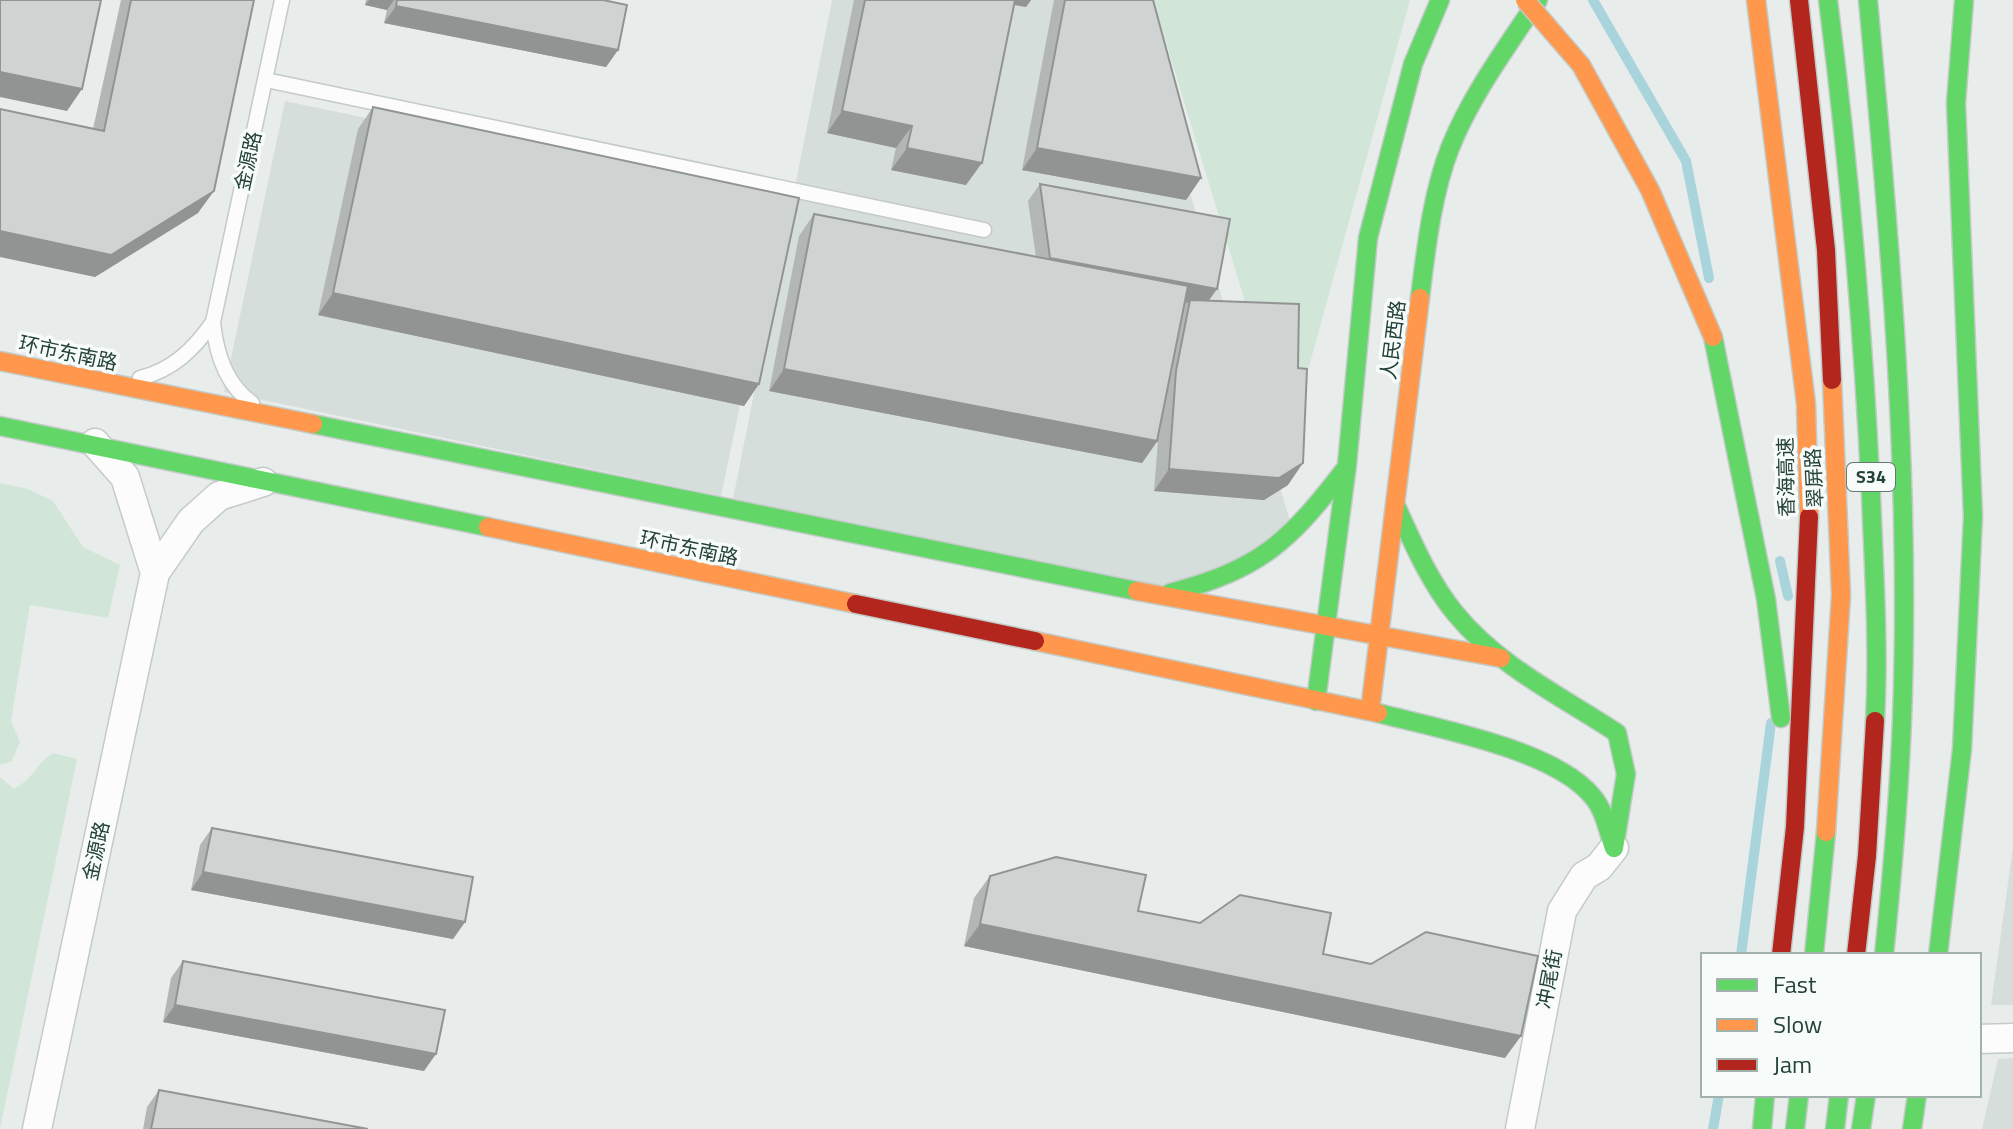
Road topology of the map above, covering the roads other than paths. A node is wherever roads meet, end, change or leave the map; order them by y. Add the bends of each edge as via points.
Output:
1 (282, 0) edge
2 (1440, 0) edge
3 (1525, 0) edge
4 (1538, 0) edge
5 (1756, 0) edge
6 (1799, 0) edge
7 (1828, 0) edge
8 (1868, 0) edge
9 (1964, 0) edge
10 (266, 80) junction
11 (984, 230) dead end
12 (213, 322) junction
13 (0, 361) edge
14 (105, 384) junction
15 (287, 422) junction
16 (0, 426) edge
17 (95, 443) junction
18 (1347, 465) junction
19 (265, 482) junction
20 (1395, 503) junction
21 (155, 573) junction
22 (1162, 596) junction
23 (1328, 626) junction
24 (1379, 636) junction
25 (1501, 658) junction
26 (1316, 701) junction
27 (1370, 711) junction
28 (1795, 827) junction
29 (1614, 848) junction
30 (1781, 953) edge
31 (1814, 953) edge
32 (1856, 953) edge
33 (1884, 953) edge
34 (1938, 953) edge
35 (2013, 1038) edge
36 (1981, 1039) edge
37 (1765, 1097) edge
38 (1799, 1097) edge
39 (1839, 1097) edge
40 (1866, 1097) edge
41 (1917, 1097) edge
42 (37, 1129) edge
43 (1520, 1129) edge
44 (1762, 1129) edge
45 (1795, 1129) edge
46 (1835, 1129) edge
47 (1861, 1129) edge
48 (1912, 1129) edge

1 - 10 lane, 金源路
2 - 18 main road, 人民西路 via 1413,64 1368,238
3 - 28 main road, bridge via 1581,65 1650,190 1713,337 1766,599
4 - 20 main road, 人民西路 via 1490,72 1450,148 1427,244
5 - 28 main road, 香海高速 via 1806,404 1810,549
6 - 31 main road, 翠屏路 via 1826,250 1841,595
7 - 32 main road, S34 via 1865,367 1877,652 1867,856
8 - 33 main road via 1899,425 1903,691
9 - 34 main road via 1956,103 1973,516 1962,749
10 - 11 lane
10 - 12 lane, 金源路
12 - 14 lane via 171,367
12 - 15 lane via 231,382 246,399
13 - 14 main road, 环市东南路
14 - 15 main road, 环市东南路
15 - 22 main road, 环市东南路
16 - 17 main road, 环市东南路
17 - 19 main road, 环市东南路
17 - 21 street via 125,477
18 - 22 main road via 1316,508 1278,546 1225,578
18 - 23 main road, 人民西路
19 - 21 street via 219,496 191,521
19 - 26 main road, 环市东南路
20 - 24 main road, 人民西路
20 - 25 main road via 1440,593
21 - 42 street, 金源路
22 - 23 main road, 环市东南路
23 - 24 main road, 环市东南路
23 - 26 main road, 人民西路
24 - 25 main road, 环市东南路
24 - 27 main road, 人民西路
25 - 29 main road via 1617,733 1626,774
26 - 27 main road, 环市东南路
27 - 29 main road, 环市东南路 via 1563,771 1593,797
28 - 30 main road, 香海高速
29 - 43 street, 冲尾街 via 1584,876 1562,911
35 - 36 street
37 - 44 main road
38 - 45 main road
39 - 46 main road
40 - 47 main road
41 - 48 main road

